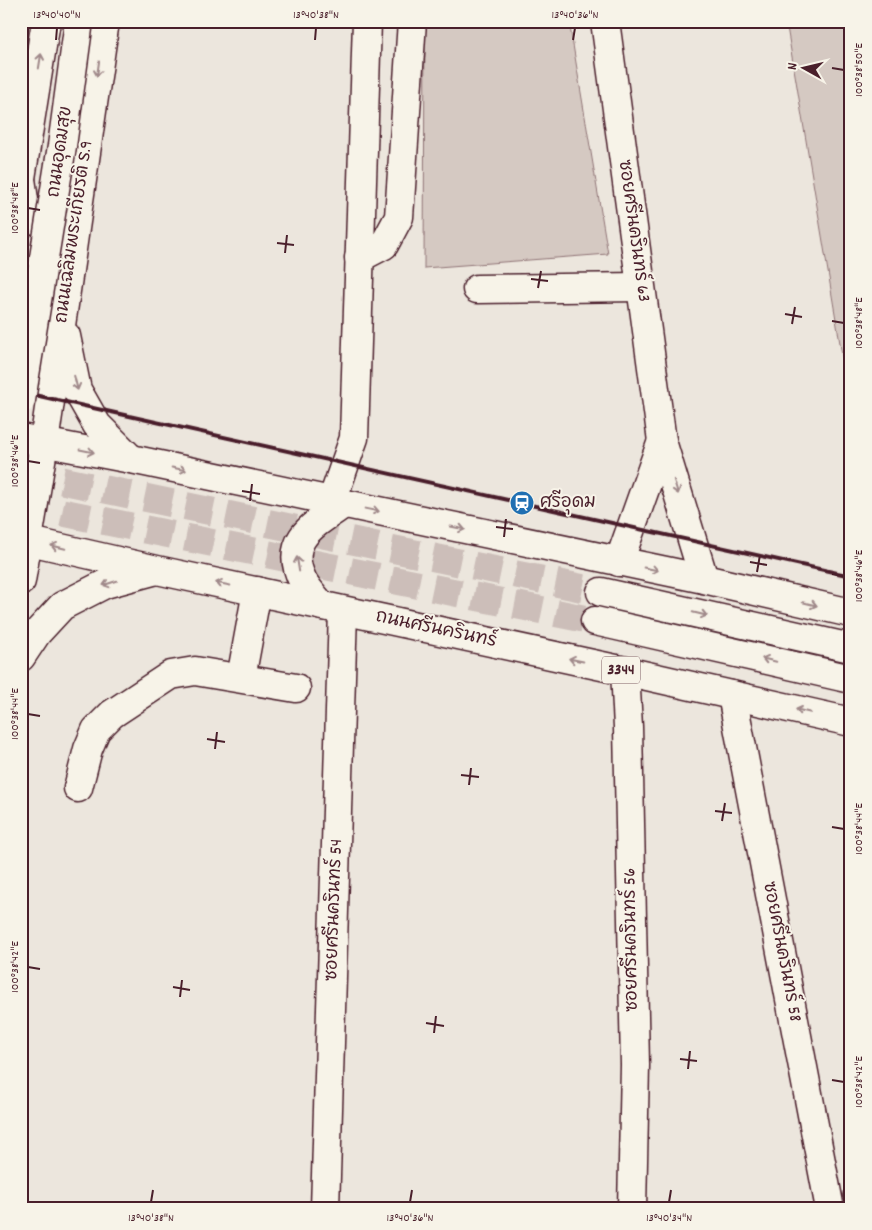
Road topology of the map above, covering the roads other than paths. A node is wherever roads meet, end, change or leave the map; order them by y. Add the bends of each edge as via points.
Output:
1 (46, 21) edge
2 (79, 21) edge
3 (105, 21) edge
4 (367, 21) edge
5 (412, 21) edge
6 (605, 21) edge
7 (21, 179) edge
8 (81, 187) junction
9 (360, 258) junction
10 (640, 287) junction
11 (477, 289) dead end
12 (62, 319) junction
13 (21, 400) edge
14 (32, 440) edge
15 (662, 441) junction
16 (131, 459) junction
17 (338, 503) junction
18 (25, 540) edge
19 (619, 562) junction
20 (157, 570) junction
21 (704, 579) junction
22 (21, 581) edge
23 (257, 591) junction
24 (601, 592) tunnel mouth
25 (333, 608) junction
26 (851, 613) edge
27 (595, 621) tunnel mouth
28 (851, 648) edge
29 (21, 657) edge
30 (625, 671) junction
31 (241, 678) junction
32 (851, 679) edge
33 (296, 688) dead end
34 (732, 695) junction
35 (851, 722) edge
36 (78, 788) dead end
37 (325, 1209) edge
38 (632, 1209) edge
39 (830, 1209) edge

7 -> 1 main road
2 - 13 main road, ถนนอุดมสุข, bridge
3 -> 8 main road, ถนนเฉลิมพระเกียรติ ร.9
4 - 9 main road
5 - 9 main road via 399,217 384,244
6 - 10 main road, ซอยศรีนครินทร์ 63
7 - 8 main road via 31,216 45,224 58,222 68,214
8 - 12 main road, ถนนเฉลิมพระเกียรติ ร.9
9 - 17 main road via 354,438
10 - 11 main road
10 - 15 main road, ซอยศรีนครินทร์ 63
12 - 14 main road, ถนนเฉลิมพระเกียรติ ร.9
12 -> 16 main road via 77,390 97,425
14 -> 16 main road
14 - 18 main road
15 - 19 main road, ซอยศรีนครินทร์ 63
15 -> 21 main road, ซอยศรีนครินทร์ 63
16 -> 17 main road
17 -> 19 main road
25 -> 17 main road via 304,583 298,569 297,551 300,539 308,529
20 -> 18 main road, ถนนศรีนครินทร์
18 - 22 main road
19 -> 21 main road
23 -> 20 main road, ถนนศรีนครินทร์
20 -> 29 main road via 105,584 62,606 37,633
21 -> 26 main road
23 - 25 main road, ถนนศรีนครินทร์
23 - 31 main road
24 -> 28 main road
30 -> 25 main road, ถนนศรีนครินทร์ / 3344
25 - 37 main road, ซอยศรีนครินทร์ 54
32 -> 27 main road, 3344
30 - 34 main road, ถนนศรีนครินทร์ / 3344
30 - 38 main road, ซอยศรีนครินทร์ 56 via 635,1065
31 - 33 main road
31 - 36 main road via 195,671 171,675 112,714 96,730
35 -> 34 main road, ถนนศรีนครินทร์ / 3344
34 - 39 main road, ซอยศรีนครินทร์ 58

